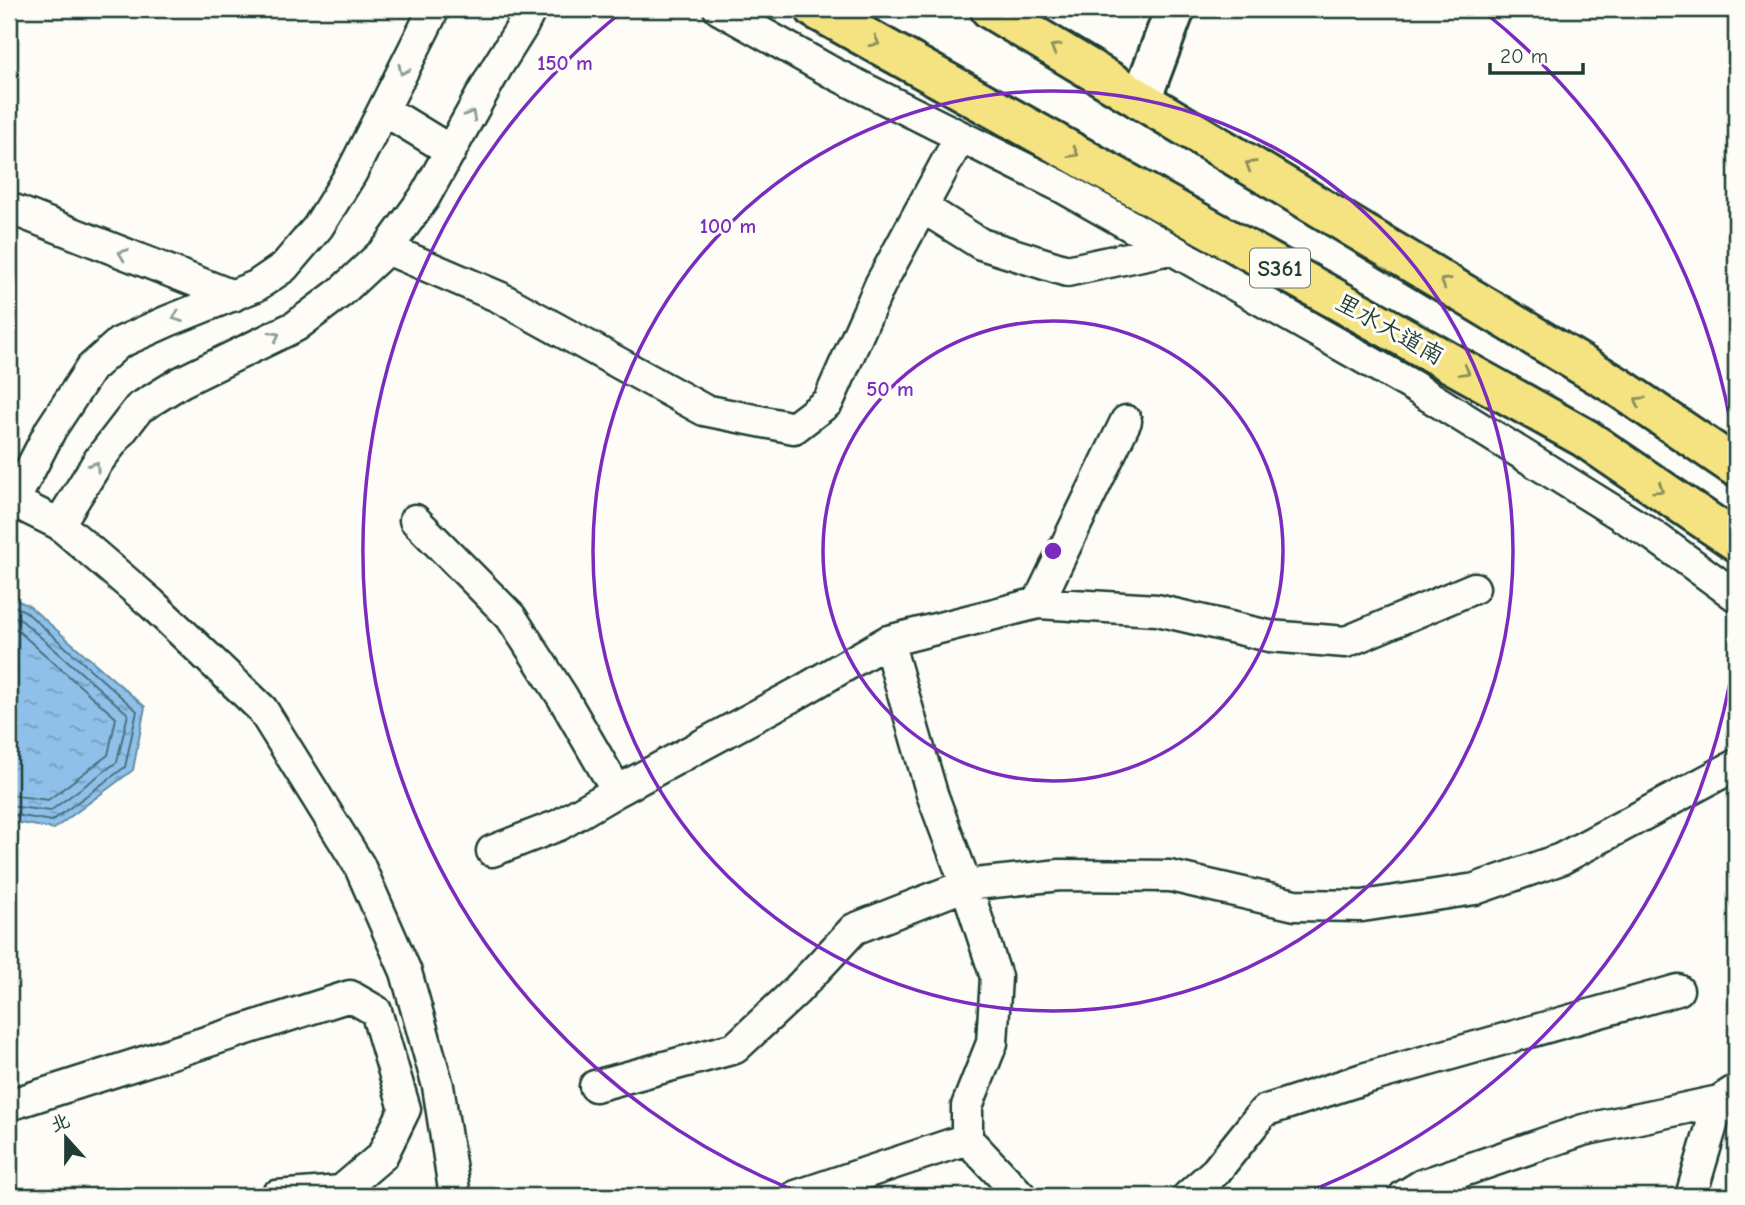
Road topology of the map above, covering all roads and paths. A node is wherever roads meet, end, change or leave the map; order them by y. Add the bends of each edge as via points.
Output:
1 (434, 9) edge
2 (531, 9) edge
3 (719, 9) edge
4 (815, 9) edge
5 (989, 9) edge
6 (1175, 9) edge
7 (1141, 100) junction
8 (384, 110) junction
9 (960, 137) junction
10 (451, 151) junction
11 (922, 207) junction
12 (9, 208) edge
13 (387, 249) junction
14 (1170, 249) junction
15 (233, 296) junction
16 (1126, 421) dead end
17 (1736, 467) edge
18 (11, 500) edge
19 (415, 520) dead end
20 (59, 524) junction
21 (1736, 541) edge
22 (1474, 588) dead end
23 (1736, 596) edge
24 (1038, 603) junction
25 (888, 641) junction
26 (1736, 765) edge
27 (617, 791) junction
28 (492, 850) dead end
29 (966, 885) junction
30 (1678, 990) dead end
31 (595, 1086) dead end
32 (1728, 1096) edge
33 (9, 1105) edge
34 (967, 1139) junction
35 (342, 1194) edge
36 (276, 1196) edge
37 (456, 1196) edge
38 (796, 1196) edge
39 (1021, 1196) edge
40 (1188, 1196) edge
41 (1404, 1196) edge
42 (1691, 1196) edge

1 -> 8 street
10 -> 2 street
3 - 9 street via 833,74
4 -> 21 main road, 里水大道南 / S361 via 1585,438
7 -> 5 main road
6 - 7 street
17 -> 7 main road via 1618,386
8 - 10 street
8 - 15 street via 318,228 284,267
9 - 11 street
9 - 14 street via 1062,187
10 - 13 street
11 - 13 street via 880,285 828,402 794,428 704,410 499,297
11 - 14 street via 981,244 1067,271
15 -> 12 street
20 -> 13 street via 139,408 181,382 296,326
14 - 23 street via 1411,385 1654,536
15 -> 18 street via 118,343 90,368
16 - 24 street
18 - 20 street
19 - 27 street via 511,617
20 - 37 street via 151,603 262,709 359,865 406,972 438,1086
22 - 24 street via 1346,642 1269,636 1157,610
24 - 25 street
25 - 27 street
25 - 29 street via 932,794
26 - 29 street via 1561,859 1475,889 1362,906 1295,905 1170,876 1060,875
27 - 28 street via 559,825
29 - 31 street via 854,929 734,1048
29 - 34 street via 996,977 992,1043 967,1106
30 - 40 street via 1264,1111 1216,1171
32 - 41 street via 1583,1130 1422,1185
32 - 42 street
33 - 35 street via 350,996 376,1011 405,1109 382,1156
34 - 38 street
34 - 39 street
35 - 36 street

